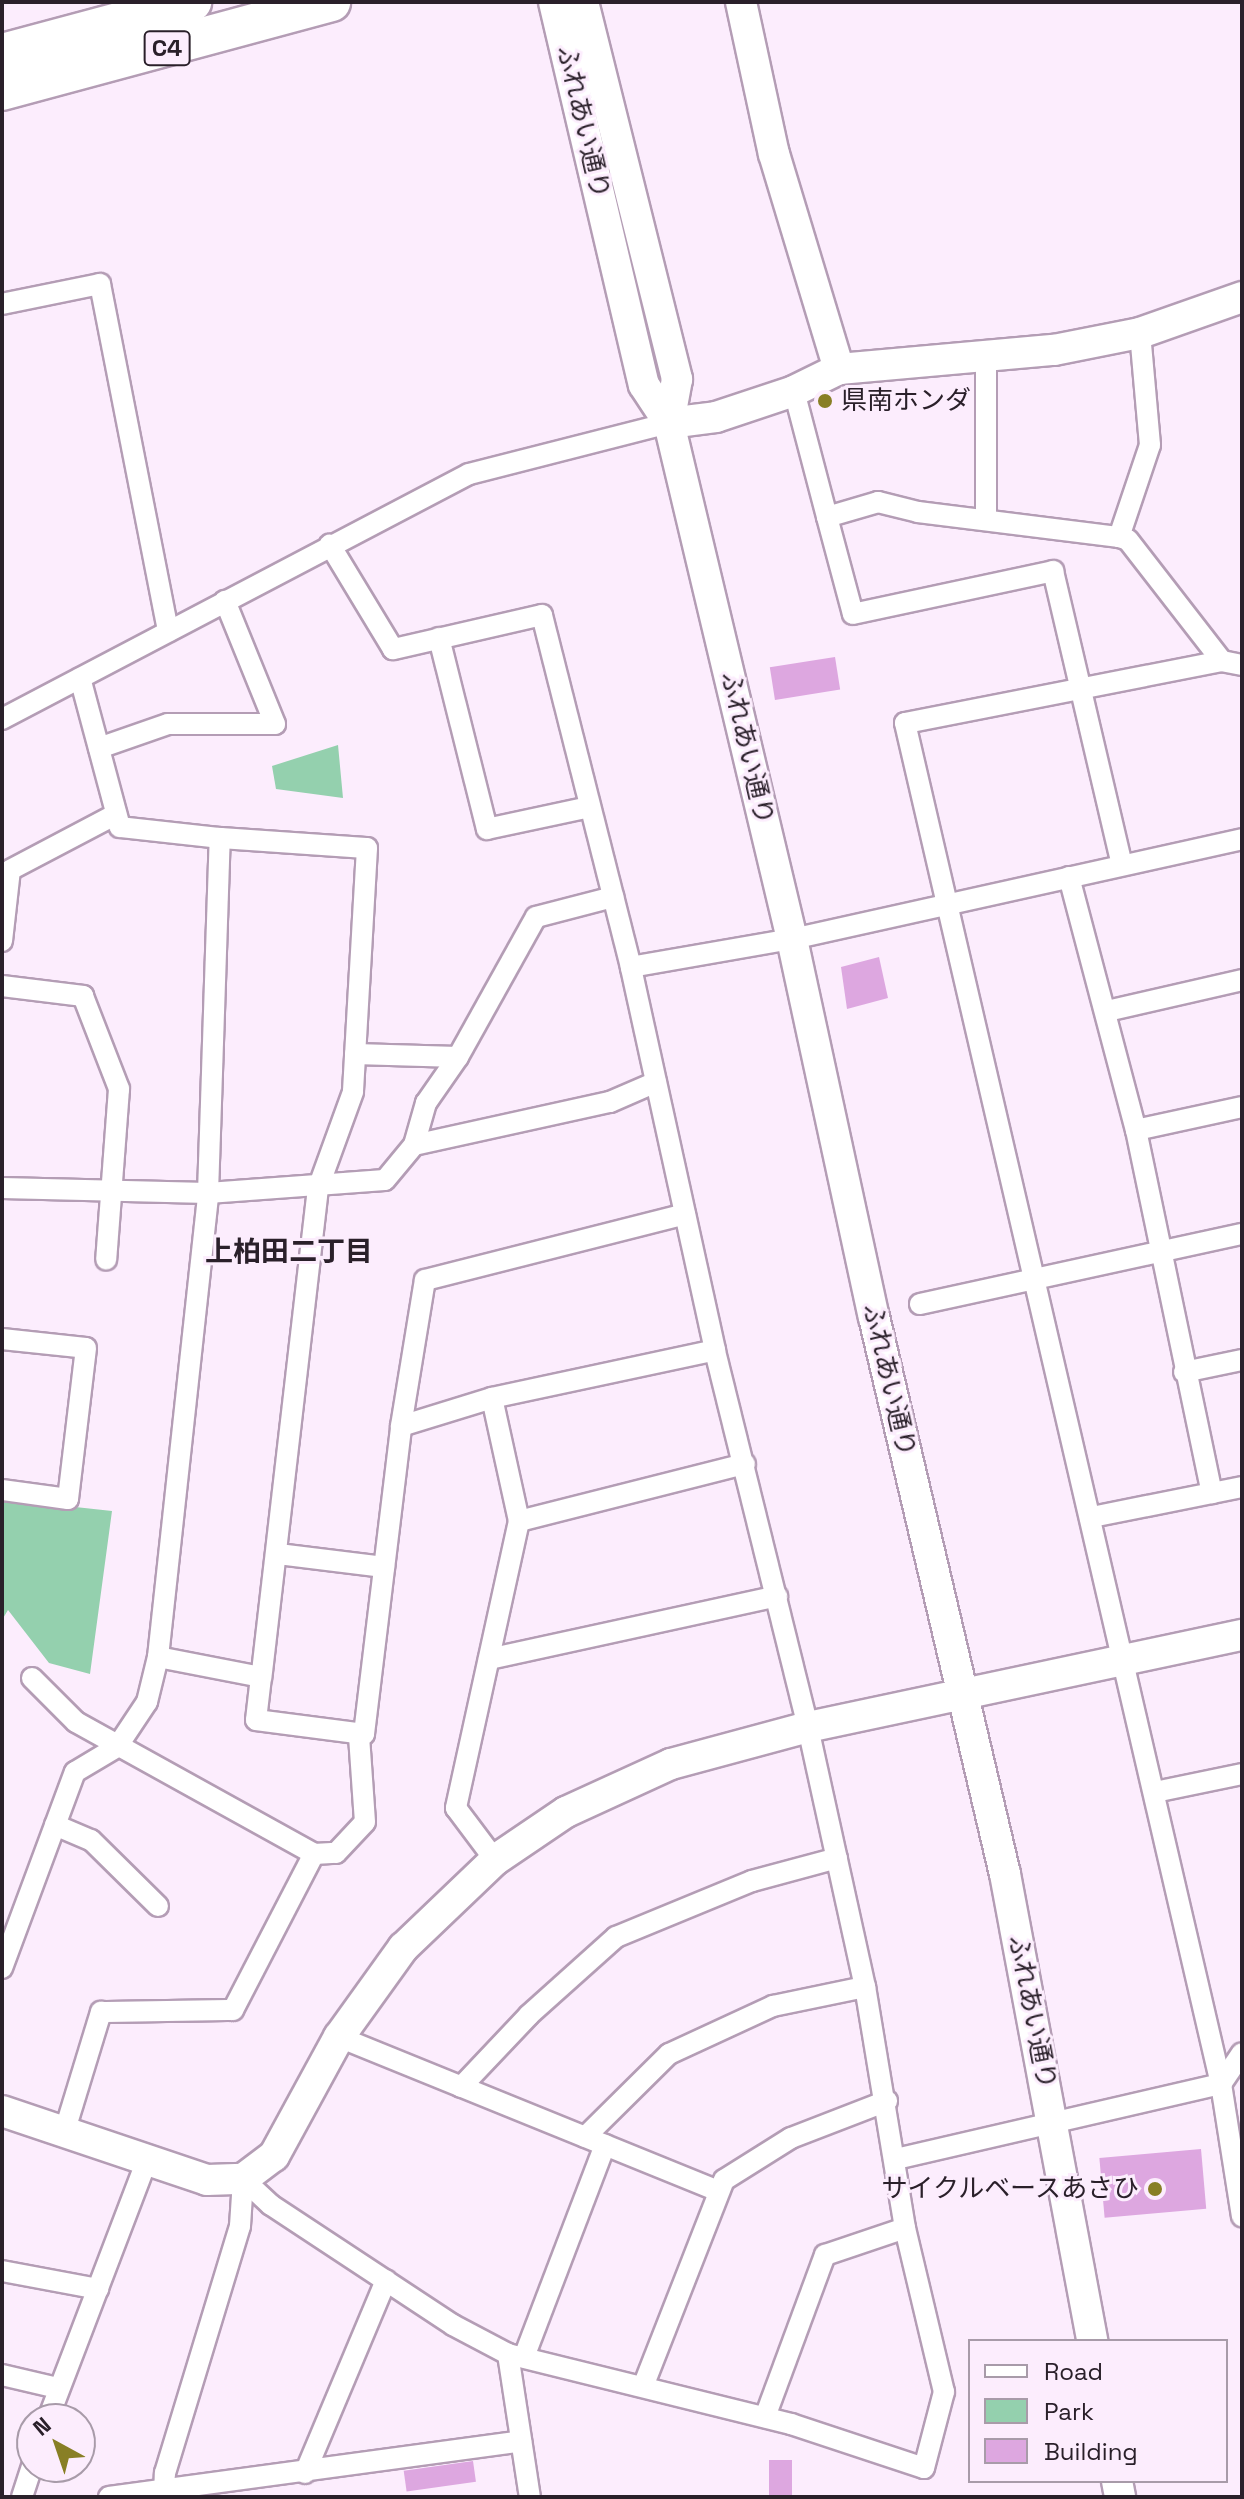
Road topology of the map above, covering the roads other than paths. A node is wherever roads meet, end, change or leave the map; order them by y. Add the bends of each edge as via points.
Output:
1 (192, 2) edge
2 (331, 2) edge
3 (554, 2) edge
4 (583, 2) edge
5 (741, 2) edge
6 (2, 53) edge
7 (2, 91) edge
8 (1242, 297) edge
9 (2, 304) edge
10 (1140, 333) junction
11 (986, 357) junction
12 (839, 369) junction
13 (794, 391) junction
14 (669, 423) junction
15 (827, 517) junction
16 (986, 520) junction
17 (1119, 537) junction
18 (330, 545) junction
19 (225, 601) junction
20 (168, 631) junction
21 (439, 638) junction
22 (1232, 663) edge
23 (80, 678) junction
24 (1081, 691) junction
25 (2, 719) edge
26 (99, 748) junction
27 (590, 807) junction
28 (116, 814) junction
29 (220, 838) junction
30 (1242, 839) edge
31 (1122, 865) junction
32 (1069, 877) junction
33 (613, 897) junction
34 (950, 905) junction
35 (792, 939) junction
36 (2, 941) edge
37 (631, 967) junction
38 (1242, 980) edge
39 (2, 986) edge
40 (1107, 1011) junction
41 (355, 1054) junction
42 (458, 1057) junction
43 (656, 1082) junction
44 (1242, 1107) edge
45 (1136, 1130) junction
46 (414, 1145) junction
47 (2, 1188) edge
48 (318, 1188) junction
49 (112, 1191) junction
50 (208, 1193) junction
51 (685, 1214) junction
52 (1242, 1234) edge
53 (1161, 1252) junction
54 (106, 1260) dead end
55 (1036, 1278) junction
56 (920, 1304) dead end
57 (2, 1339) edge
58 (715, 1350) junction
59 (1242, 1360) edge
60 (1184, 1372) junction
61 (492, 1398) junction
62 (401, 1426) junction
63 (745, 1464) junction
64 (1242, 1487) edge
65 (2, 1490) edge
66 (1212, 1493) junction
67 (1092, 1517) junction
68 (519, 1521) junction
69 (278, 1554) junction
70 (384, 1567) junction
71 (777, 1596) junction
72 (1242, 1635) edge
73 (158, 1657) junction
74 (489, 1659) junction
75 (1126, 1661) junction
76 (261, 1677) junction
77 (32, 1678) dead end
78 (964, 1695) junction
79 (808, 1727) junction
80 (359, 1737) junction
81 (117, 1747) junction
82 (1242, 1774) edge
83 (1155, 1792) junction
84 (55, 1825) junction
85 (314, 1854) junction
86 (837, 1858) junction
87 (495, 1860) junction
88 (158, 1906) dead end
89 (2, 1968) edge
90 (865, 1987) junction
91 (339, 2037) junction
92 (1242, 2053) edge
93 (1221, 2084) junction
94 (461, 2087) junction
95 (887, 2101) junction
96 (2, 2111) edge
97 (1053, 2123) junction
98 (64, 2133) junction
99 (585, 2137) junction
100 (605, 2145) junction
101 (896, 2159) junction
102 (147, 2160) junction
103 (243, 2179) junction
104 (719, 2191) junction
105 (1242, 2216) edge
106 (905, 2228) junction
107 (2, 2271) edge
108 (386, 2280) junction
109 (98, 2289) junction
110 (1092, 2339) edge
111 (516, 2356) junction
112 (2, 2375) edge
113 (644, 2384) junction
114 (58, 2388) junction
115 (53, 2403) edge
116 (765, 2417) junction
117 (521, 2441) junction
118 (305, 2473) junction
119 (163, 2492) edge
120 (109, 2497) edge
121 (530, 2497) edge

1 - 6 highway, C4
2 - 7 highway, C4
3 - 14 street, ふれあい通り via 644,385
4 - 14 street, ふれあい通り via 677,379
5 - 12 street via 774,154
8 - 10 street
9 - 20 street via 100,284
10 - 11 street
10 - 17 street via 1150,445
11 - 12 street
11 - 16 street
12 - 13 street
13 - 14 street via 716,417
13 - 15 street
14 - 18 street via 469,474
14 - 35 street, ふれあい通り
15 - 16 street via 878,502
15 - 24 street via 853,614 1053,571
16 - 17 street
17 - 22 street via 1128,540
18 - 19 street
18 - 21 street via 393,649
19 - 20 street
19 - 26 street via 275,724 168,724
20 - 23 street
21 - 27 street via 487,829
21 - 27 street via 542,615
22 - 24 street
23 - 25 street
23 - 26 street
24 - 31 street
24 - 34 street via 905,723
26 - 28 street
27 - 33 street
28 - 29 street via 120,827
28 - 36 street via 10,870
29 - 41 street via 367,848
29 - 50 street
30 - 31 street
31 - 32 street
32 - 34 street
32 - 40 street
33 - 37 street
33 - 42 street via 536,917
34 - 35 street
34 - 55 street
35 - 37 street
35 - 78 street, ふれあい通り
37 - 43 street
38 - 40 street
39 - 49 street via 83,996 119,1089
40 - 45 street
41 - 42 street
41 - 48 street via 353,1092
42 - 46 street via 426,1103
43 - 46 street via 610,1102
43 - 51 street
44 - 45 street
45 - 53 street
46 - 48 street via 385,1180
47 - 49 street
48 - 50 street
48 - 69 street
49 - 50 street
49 - 54 street
50 - 73 street
51 - 58 street
51 - 62 street via 425,1280
52 - 53 street
53 - 55 street
53 - 60 street
55 - 56 street
55 - 67 street
57 - 65 street via 86,1348 68,1499
58 - 61 street
58 - 63 street
59 - 60 street
60 - 66 street
61 - 62 street
61 - 68 street
62 - 70 street
63 - 68 street
63 - 71 street
64 - 66 street
66 - 67 street
67 - 75 street
68 - 74 street
69 - 70 street
69 - 76 street
70 - 80 street via 367,1730
71 - 74 street
71 - 79 street
72 - 75 street
73 - 76 street
73 - 81 street via 147,1702
74 - 87 street via 456,1808
75 - 78 street
75 - 83 street
76 - 80 street via 256,1720
77 - 81 street via 76,1722
78 - 79 street
78 - 97 street, ふれあい通り
79 - 86 street
79 - 87 street via 640,1776 566,1812
80 - 85 street via 365,1822 336,1853
81 - 84 street via 75,1772
81 - 85 street
82 - 83 street
83 - 93 street
84 - 88 street via 91,1840
84 - 89 street
85 - 98 street via 233,2010 101,2012
86 - 90 street
86 - 94 street via 752,1881 616,1937 529,2015
87 - 91 street via 403,1948
90 - 95 street
90 - 99 street via 773,2006 669,2054
91 - 94 street
91 - 103 street via 274,2156
92 - 93 street
93 - 97 street
93 - 105 street
94 - 99 street
95 - 101 street
95 - 104 street via 791,2138 742,2164
96 - 98 street
97 - 101 street
97 - 110 street, ふれあい通り
98 - 102 street
99 - 100 street
100 - 104 street
100 - 111 street
101 - 106 street
102 - 103 street via 207,2180
102 - 109 street
103 - 108 street via 271,2205
103 - 119 street via 240,2226
104 - 113 street
106 - 116 street via 825,2255
106 - 116 street via 944,2392 924,2468
107 - 109 street
108 - 111 street
108 - 118 street
109 - 114 street
111 - 113 street
111 - 117 street
112 - 114 street
113 - 116 street
114 - 115 street
117 - 118 street
117 - 121 street
118 - 119 street
119 - 120 street

